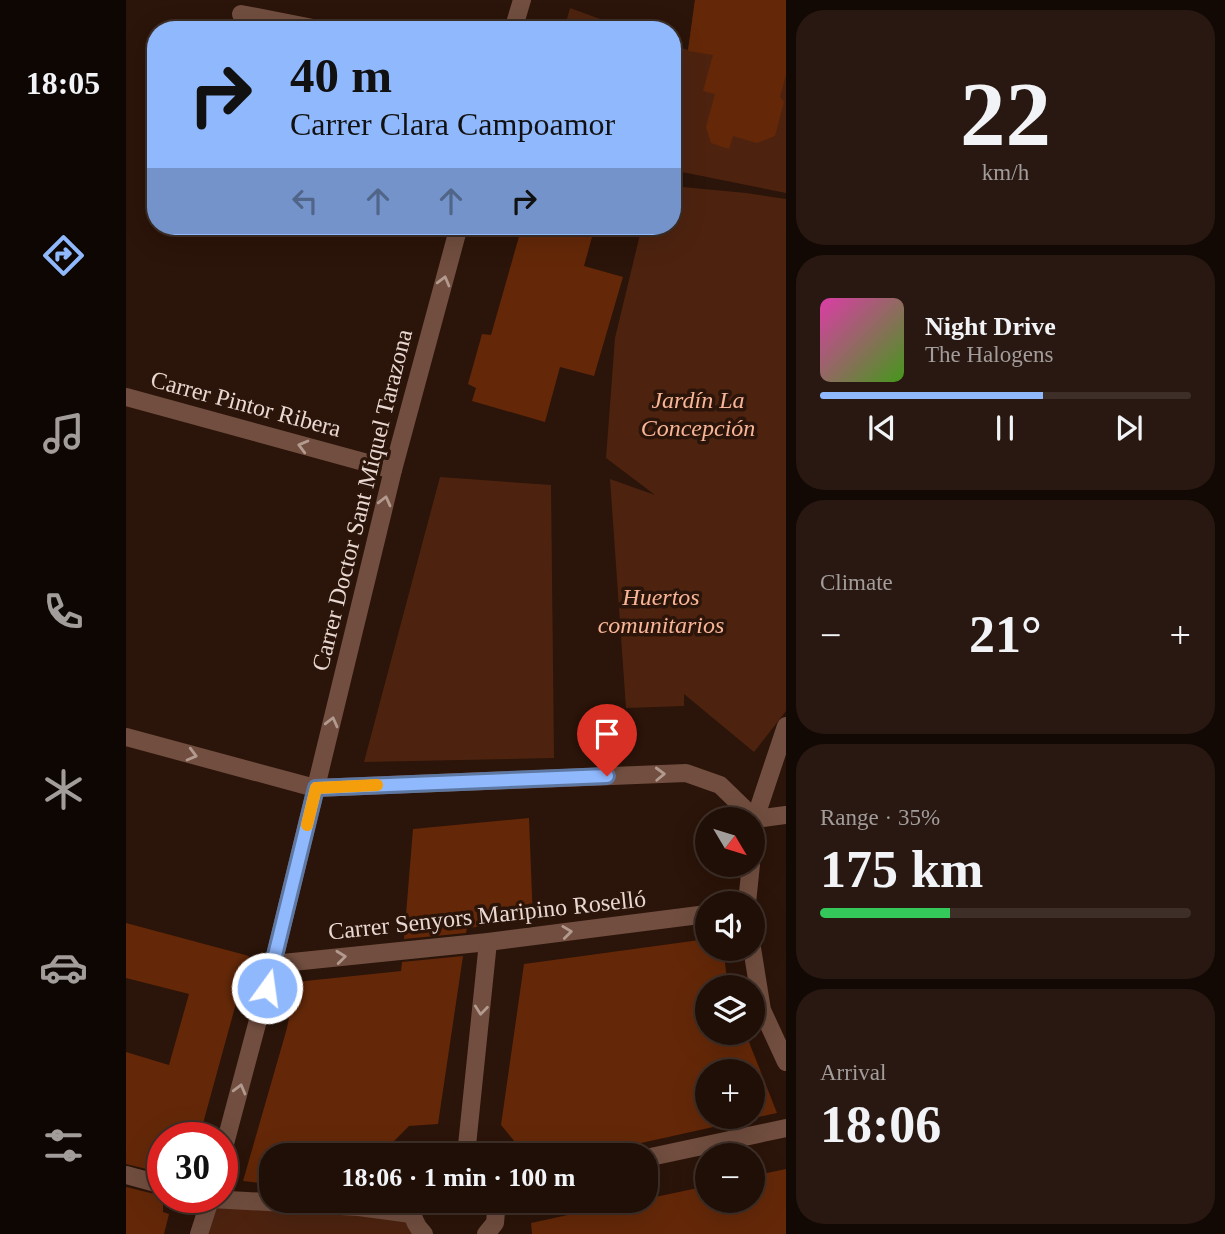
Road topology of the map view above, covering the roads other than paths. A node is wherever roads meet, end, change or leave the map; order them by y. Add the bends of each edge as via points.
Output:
1 (522, 0) edge
2 (242, 14) dead end
3 (277, 21) edge
4 (516, 21) edge
5 (457, 235) edge
6 (126, 397) edge
7 (393, 470) junction
8 (786, 726) edge
9 (126, 737) edge
10 (316, 788) junction
11 (743, 807) edge
12 (759, 807) edge
13 (786, 815) edge
14 (765, 818) edge
15 (695, 916) edge
16 (488, 942) junction
17 (754, 961) edge
18 (273, 964) junction
19 (786, 1062) edge
20 (231, 1122) edge
21 (786, 1128) edge
22 (467, 1143) edge
23 (658, 1155) edge
24 (126, 1175) edge
25 (147, 1181) edge
26 (238, 1200) edge
27 (259, 1201) edge
28 (204, 1213) edge
29 (413, 1213) edge
30 (496, 1213) edge
31 (199, 1234) edge
32 (424, 1234) edge
33 (486, 1234) edge

1 - 4 street
2 - 3 street
7 -> 5 street, Carrer Doctor Sant Miquel Tarazona
7 -> 6 street, Carrer Pintor Ribera
10 -> 7 street, Carrer Doctor Sant Miquel Tarazona
8 - 12 street
9 -> 10 street
10 -> 11 street via 686,773 720,785
10 - 18 street, Carrer Doctor Sant Miquel Tarazona
13 - 14 street
16 -> 15 street, Carrer Senyors Maripino Roselló
18 -> 16 street, Carrer Senyors Maripino Roselló
16 -> 22 street
17 - 19 street via 762,1010
20 -> 18 street, Carrer Doctor Sant Miquel Tarazona
21 - 23 street
24 - 25 street
26 - 27 street
28 - 31 street
29 - 32 street
30 - 33 street

